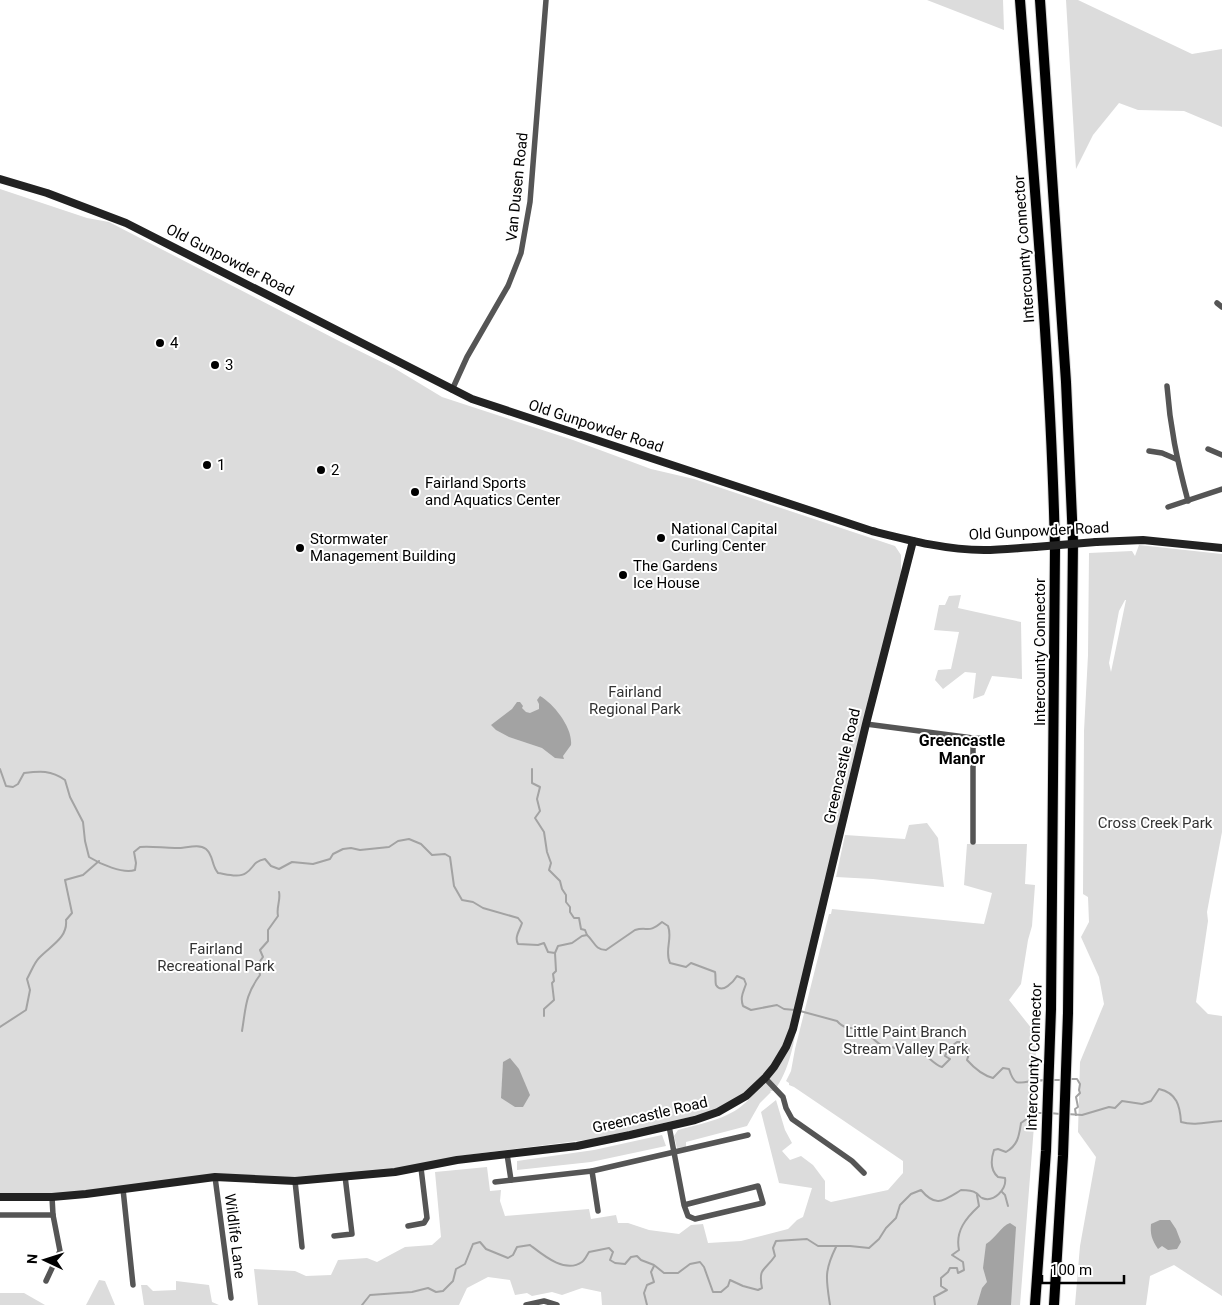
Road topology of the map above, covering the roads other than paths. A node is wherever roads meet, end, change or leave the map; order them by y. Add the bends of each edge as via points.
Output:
1 (546, 0) edge
2 (1020, 0) edge
3 (1040, 0) edge
4 (1045, 0) edge
5 (1047, 94) junction
6 (0, 179) edge
7 (1167, 386) dead end
8 (452, 390) junction
9 (1208, 449) dead end
10 (1149, 451) dead end
11 (1222, 455) edge
12 (1176, 459) junction
13 (1222, 489) edge
14 (1188, 501) junction
15 (1168, 507) dead end
16 (913, 541) junction
17 (1222, 548) edge
18 (866, 724) junction
19 (973, 738) junction
20 (999, 739) dead end
21 (973, 842) dead end
22 (765, 1078) junction
23 (669, 1126) junction
24 (748, 1136) dead end
25 (673, 1152) junction
26 (508, 1154) junction
27 (421, 1168) junction
28 (592, 1170) junction
29 (864, 1174) dead end
30 (345, 1176) junction
31 (215, 1177) junction
32 (511, 1180) junction
33 (295, 1181) junction
34 (495, 1182) dead end
35 (123, 1189) junction
36 (0, 1197) edge
37 (52, 1197) junction
38 (684, 1205) junction
39 (598, 1211) dead end
40 (0, 1215) edge
41 (53, 1215) junction
42 (408, 1226) dead end
43 (334, 1236) dead end
44 (302, 1247) dead end
45 (46, 1281) dead end
46 (133, 1285) dead end
47 (231, 1298) dead end
48 (535, 1304) edge
49 (526, 1305) edge
50 (557, 1305) edge
51 (1036, 1305) edge
52 (1054, 1305) edge

1 - 8 street, Van Dusen Road via 530,202 522,253 508,286
2 - 51 highway, Intercounty Connector via 1047,347 1054,474 1056,635 1051,1009
3 - 5 highway
4 - 5 highway
5 - 52 highway via 1068,401 1073,541 1068,1013
6 - 8 street, Old Gunpowder Road via 126,223
7 - 12 street
8 - 16 street, Old Gunpowder Road via 557,428 872,531
9 - 11 street
10 - 12 street
12 - 14 street
13 - 14 street
14 - 15 street
16 - 17 street, Old Gunpowder Road, bridge via 984,550 1154,541
16 - 18 street, Greencastle Road
18 - 19 street
18 - 22 street, Greencastle Road via 798,1014 786,1047
19 - 20 street
19 - 21 street
22 - 23 street, Greencastle Road via 746,1096 718,1112
22 - 29 street via 783,1097 792,1118 852,1161
23 - 25 street
23 - 26 street, Greencastle Road via 577,1146
24 - 25 street
25 - 28 street
25 - 38 street
26 - 27 street, Greencastle Road
26 - 32 street
27 - 30 street, Greencastle Road
27 - 42 street via 427,1218 424,1223
28 - 32 street
28 - 39 street
30 - 33 street, Greencastle Road
30 - 43 street via 352,1234
31 - 33 street, Greencastle Road
31 - 35 street, Greencastle Road
31 - 47 street, Wildlife Lane
32 - 34 street
33 - 44 street
35 - 37 street, Greencastle Road
35 - 46 street
36 - 37 street, Greencastle Road
37 - 41 street
38 - 38 street via 758,1186 763,1203 695,1219 688,1216
40 - 41 street
41 - 45 street via 60,1251
48 - 49 street
48 - 50 street via 548,1301

